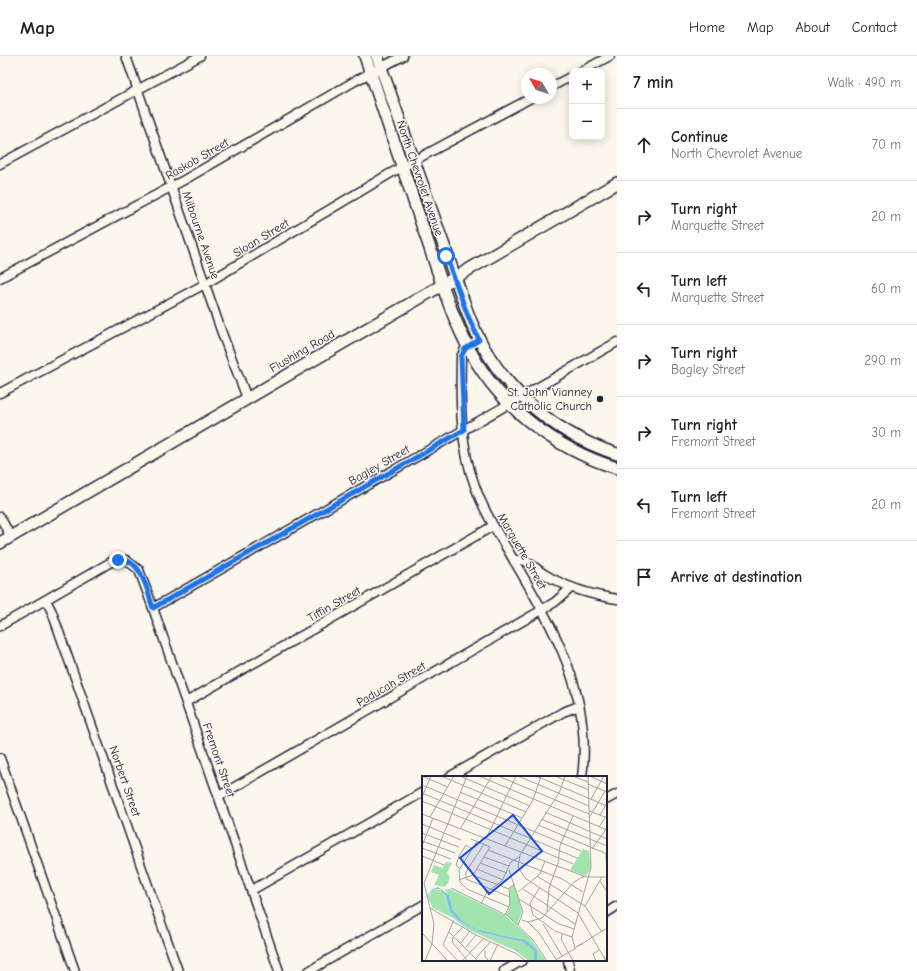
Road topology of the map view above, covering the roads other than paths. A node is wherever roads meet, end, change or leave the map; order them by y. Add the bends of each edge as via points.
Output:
1 (126, 56) edge
2 (200, 56) edge
3 (365, 56) edge
4 (377, 56) edge
5 (403, 56) edge
6 (610, 56) edge
7 (381, 68) junction
8 (588, 68) edge
9 (370, 73) junction
10 (569, 78) edge
11 (557, 84) edge
12 (138, 90) junction
13 (521, 103) edge
14 (413, 161) junction
15 (0, 164) edge
16 (402, 167) junction
17 (617, 183) edge
18 (172, 187) junction
19 (454, 277) junction
20 (0, 278) edge
21 (206, 284) junction
22 (442, 284) junction
23 (479, 340) junction
24 (617, 342) edge
25 (468, 347) junction
26 (0, 393) edge
27 (521, 397) junction
28 (247, 398) junction
29 (509, 403) junction
30 (464, 430) junction
31 (617, 454) edge
32 (617, 468) edge
33 (0, 517) edge
34 (493, 526) junction
35 (11, 536) junction
36 (0, 543) edge
37 (514, 561) junction
38 (571, 588) junction
39 (617, 599) edge
40 (46, 600) junction
41 (153, 608) junction
42 (542, 610) junction
43 (0, 626) edge
44 (186, 702) junction
45 (580, 706) junction
46 (0, 759) edge
47 (451, 776) edge
48 (582, 776) edge
49 (422, 793) edge
50 (617, 794) edge
51 (219, 796) junction
52 (607, 799) edge
53 (252, 890) junction
54 (422, 906) edge
55 (617, 906) edge
56 (607, 911) edge
57 (521, 961) edge
58 (568, 961) edge
59 (75, 971) edge
60 (178, 971) edge
61 (279, 971) edge
62 (309, 971) edge
63 (504, 971) edge
64 (570, 971) edge

1 - 12 street, Milbourne Avenue
2 - 12 street
3 - 9 street, North Chevrolet Avenue
4 - 7 street, North Chevrolet Avenue
5 - 7 street, Raskob Street
6 - 8 street
7 - 9 street, Raskob Street
7 - 14 street, North Chevrolet Avenue
9 - 16 street, North Chevrolet Avenue
9 - 18 street, Raskob Street
10 - 11 street
12 - 15 street
12 - 18 street, Milbourne Avenue
13 - 14 street, Sloan Street
14 - 16 street, Sloan Street
14 - 19 street, North Chevrolet Avenue
16 - 21 street, Sloan Street
16 - 22 street, North Chevrolet Avenue
17 - 19 street, Flushing Road
18 - 20 street, Raskob Street
18 - 21 street, Milbourne Avenue
19 - 22 street, Flushing Road
19 - 23 street, North Chevrolet Avenue
21 - 26 street, Sloan Street
21 - 28 street, Milbourne Avenue
22 - 25 street, North Chevrolet Avenue
22 - 28 street, Flushing Road
23 - 25 street
23 - 27 street, North Chevrolet Avenue via 496,368
24 - 27 street, Bagley Street
25 - 29 street, North Chevrolet Avenue via 485,375
25 - 30 street, Marquette Street via 461,357
27 - 29 street, Bagley Street
27 - 31 street, North Chevrolet Avenue via 570,434
28 - 35 street, Flushing Road
29 - 30 street, Bagley Street
29 - 32 street, North Chevrolet Avenue via 535,427 562,445
30 - 34 street, Marquette Street via 472,480
30 - 41 street, Bagley Street
33 - 35 street
34 - 37 street, Marquette Street
34 - 44 street, Tiffin Street
35 - 36 street, Flushing Road
37 - 38 street via 524,561
37 - 42 street, Marquette Street
38 - 39 street
38 - 42 street, Paducah Street
40 - 41 street, Fremont Street via 111,562 121,560 128,561 139,570
40 - 43 street
40 - 60 street, Norbert Street via 55,619
41 - 44 street, Fremont Street
42 - 45 street, Marquette Street via 556,633 566,657
42 - 51 street, Paducah Street
44 - 51 street, Fremont Street
45 - 47 street via 563,712
45 - 48 street, Marquette Street via 583,737
46 - 59 street
49 - 53 street
50 - 52 street
51 - 53 street, Fremont Street
53 - 61 street, Fremont Street
54 - 62 street
55 - 56 street
57 - 63 street
58 - 64 street

